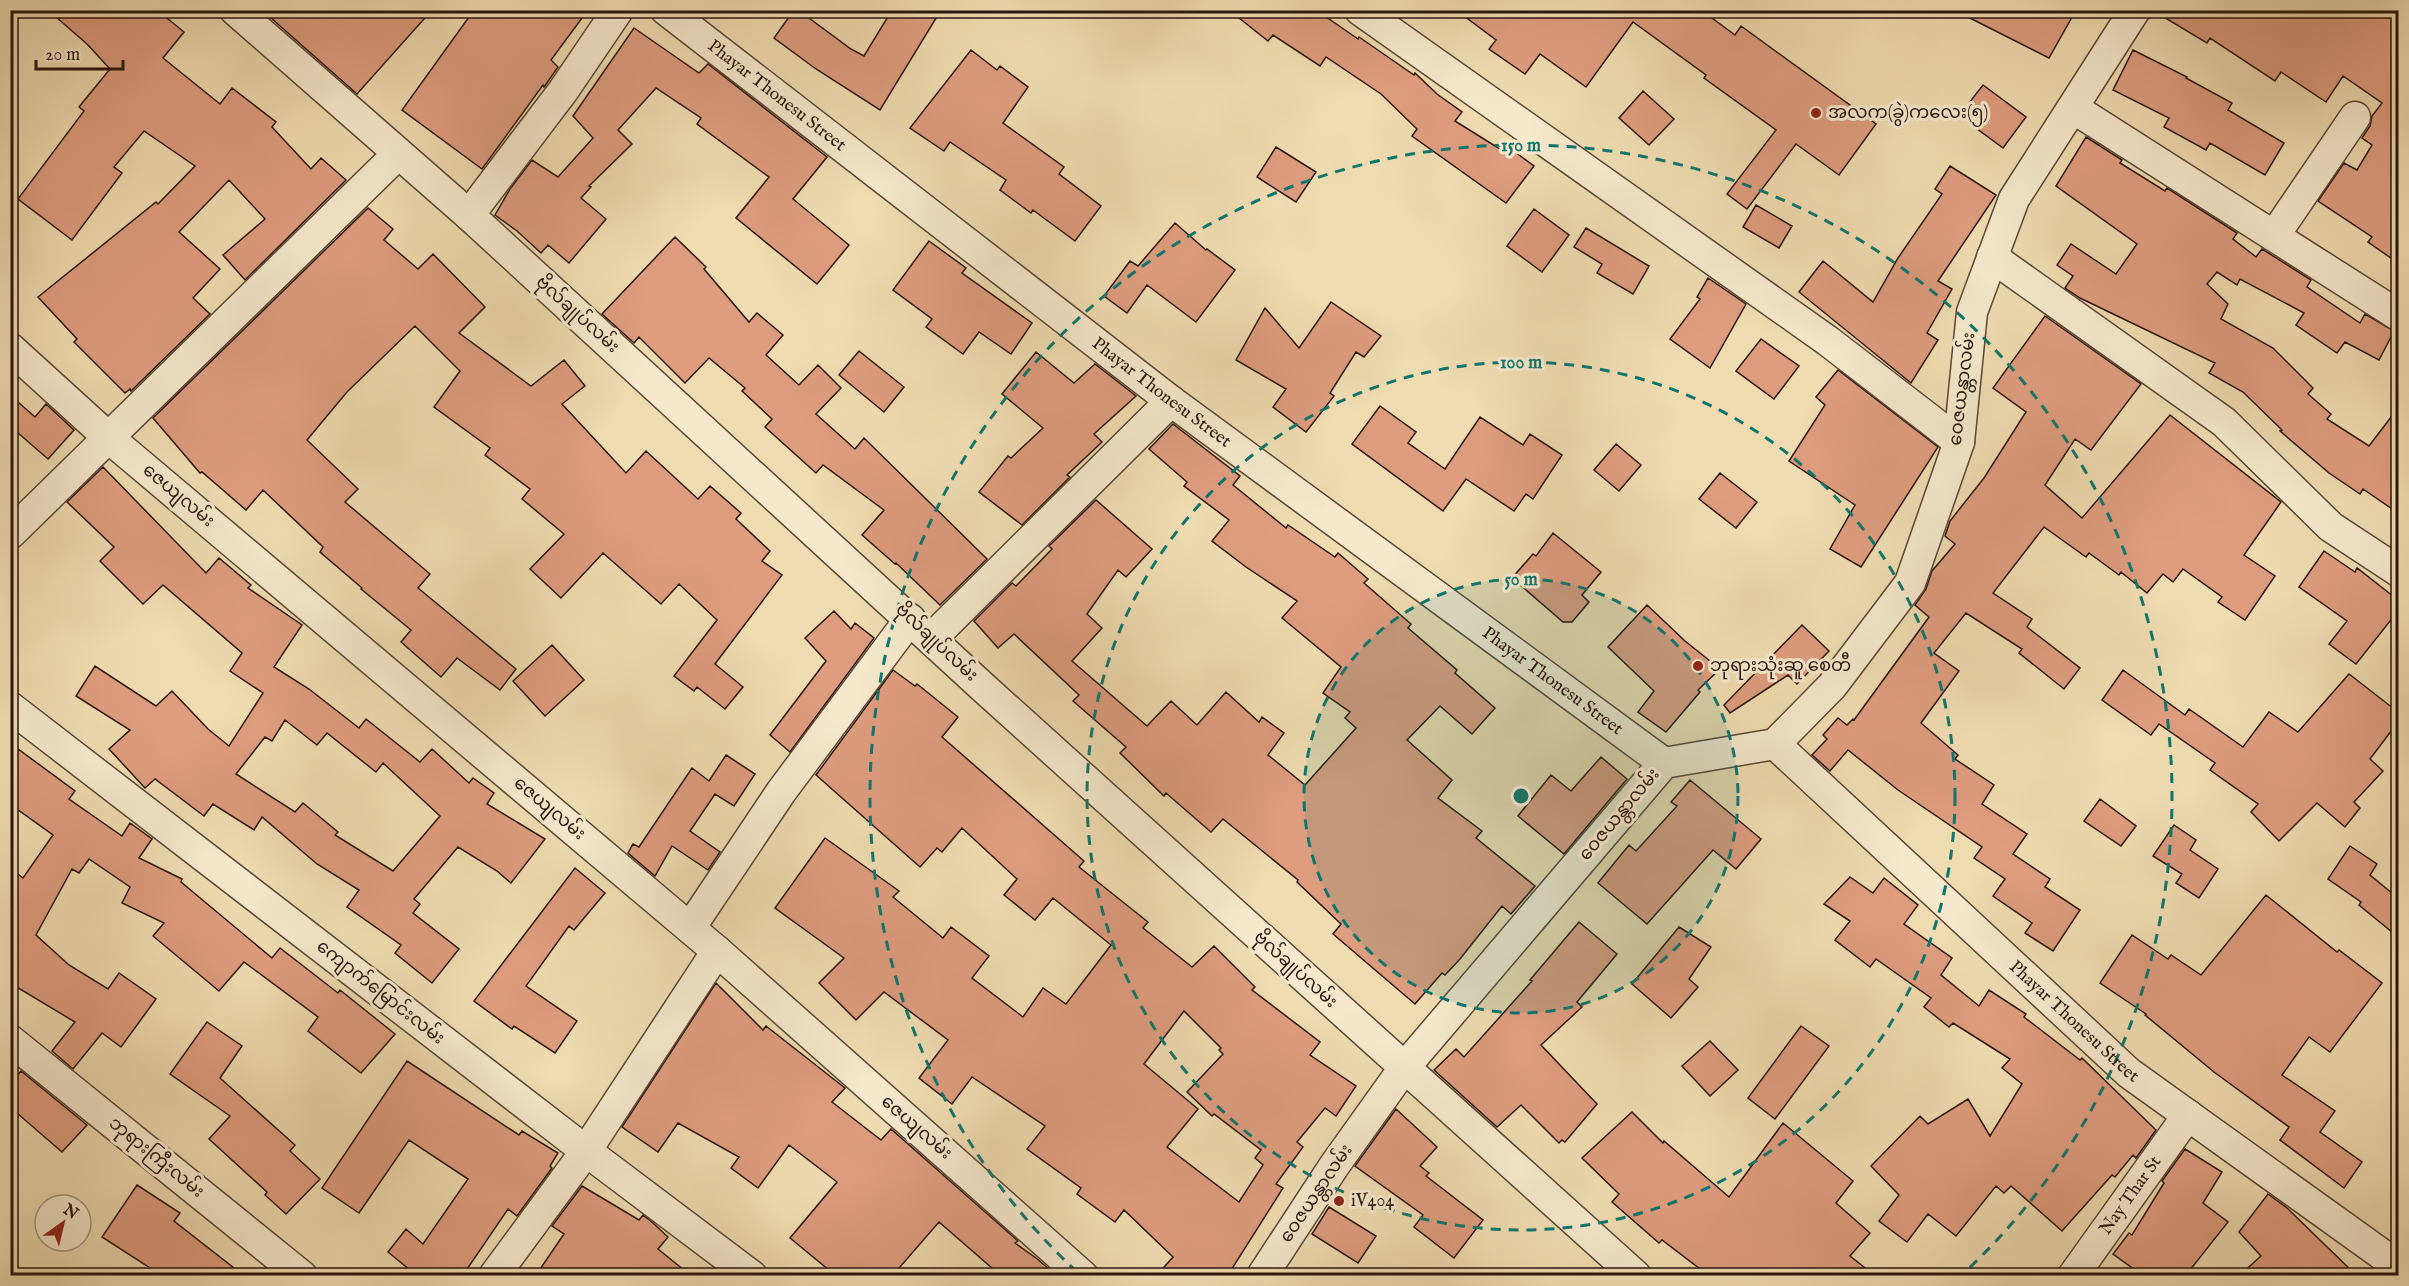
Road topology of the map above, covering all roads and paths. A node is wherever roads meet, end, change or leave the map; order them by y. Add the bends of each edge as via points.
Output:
1 (235, 10) edge
2 (618, 10) edge
3 (666, 10) edge
4 (1360, 10) edge
5 (2135, 10) edge
6 (2073, 108) junction
7 (2355, 117) dead end
8 (398, 154) junction
9 (469, 215) junction
10 (2274, 236) junction
11 (1992, 257) junction
12 (2398, 315) edge
13 (10, 348) edge
14 (1171, 401) junction
15 (110, 438) junction
16 (1959, 442) junction
17 (10, 534) edge
18 (2398, 572) edge
19 (920, 629) junction
20 (10, 707) edge
21 (1775, 744) junction
22 (1664, 763) junction
23 (690, 928) junction
24 (717, 951) junction
25 (10, 1040) edge
26 (1404, 1068) junction
27 (2188, 1115) junction
28 (586, 1151) junction
29 (2398, 1266) edge
30 (302, 1275) edge
31 (494, 1275) edge
32 (752, 1275) edge
33 (1083, 1275) edge
34 (1263, 1275) edge
35 (1636, 1275) edge
36 (2073, 1275) edge

1 - 8 street, ဗိုလ်ချုပ်လမ်း
2 - 9 street via 563,91
3 - 14 street, Phayar Thonesu Street
4 - 16 street via 1828,340
5 - 6 street, ဝေဇယန္တာလမ်း
6 - 10 street
6 - 11 street, ဝေဇယန္တာလမ်း via 2014,199
7 - 10 street
8 - 9 street, ဗိုလ်ချုပ်လမ်း
8 - 15 street
9 - 19 street, ဗိုလ်ချုပ်လမ်း
10 - 12 street
11 - 16 street, ဝေဇယန္တာလမ်း via 1972,312
11 - 18 street via 2224,422 2331,526
13 - 15 street, ဇေယျလမ်း
14 - 19 street
14 - 22 street, Phayar Thonesu Street
15 - 17 street
15 - 23 street, ဇေယျလမ်း
16 - 21 street, ဝေဇယန္တာလမ်း via 1910,583 1832,686
19 - 23 street via 781,792
19 - 26 street, ဗိုလ်ချုပ်လမ်း
20 - 28 street, ကျောက်မြောင်းလမ်း
21 - 22 street, ဝေဇယန္တာလမ်း
21 - 27 street, Phayar Thonesu Street via 2129,1073
22 - 26 street, ဝေဇယန္တာလမ်း
23 - 24 street, ဇေယျလမ်း
24 - 28 street
24 - 33 street, ဇေယျလမ်း
25 - 30 street, ဘုရားကြီးလမ်း
26 - 34 street, ဝေဇယန္တာလမ်း
26 - 35 street, ဗိုလ်ချုပ်လမ်း
27 - 29 street, Phayar Thonesu Street
27 - 36 street, Nay Thar St
28 - 31 street
28 - 32 street, ကျောက်မြောင်းလမ်း

